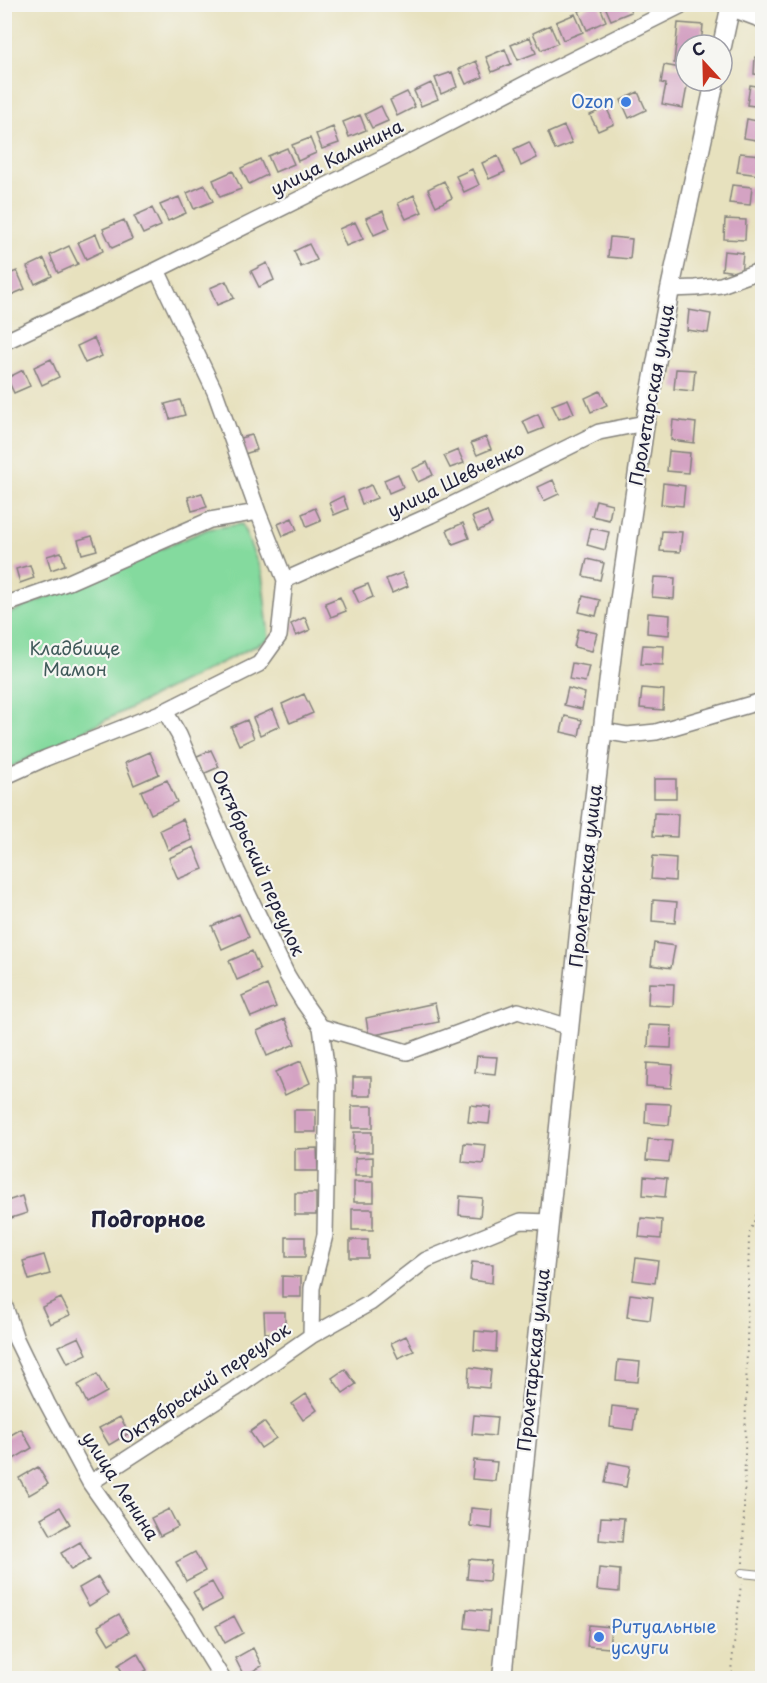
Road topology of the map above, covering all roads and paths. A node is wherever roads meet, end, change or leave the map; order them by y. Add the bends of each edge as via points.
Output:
1 (684, 4) edge
2 (730, 6) edge
3 (762, 20) edge
4 (725, 33) edge
5 (712, 93) edge
6 (157, 270) junction
7 (762, 270) edge
8 (670, 289) junction
9 (4, 342) edge
10 (645, 423) junction
11 (258, 512) junction
12 (285, 580) junction
13 (4, 605) edge
14 (762, 701) edge
15 (165, 711) junction
16 (603, 731) junction
17 (4, 777) edge
18 (569, 1027) junction
19 (321, 1028) junction
20 (762, 1200) edge
21 (549, 1222) junction
22 (4, 1304) edge
23 (311, 1336) junction
24 (90, 1483) junction
25 (742, 1573) junction
26 (762, 1575) edge
27 (222, 1678) edge
28 (502, 1678) edge
29 (736, 1678) edge

1 - 6 street, улица Калинина
2 - 3 street
2 - 4 street
5 - 8 street, Пролетарская улица
6 - 9 street, улица Калинина
6 - 11 street via 215,392
7 - 8 street via 720,285
8 - 10 street, Пролетарская улица
10 - 12 street, улица Шевченко via 599,432 431,515
10 - 16 street, Пролетарская улица
11 - 12 street
11 - 13 street via 210,520 69,582
12 - 15 street via 279,636 258,664
14 - 16 street via 656,732 627,735
15 - 17 street
15 - 19 street, Октябрьский переулок via 287,975
16 - 18 street, Пролетарская улица
18 - 19 street via 518,1011 407,1052
18 - 21 street, Пролетарская улица
19 - 23 street, Октябрьский переулок via 328,1081 325,1235 312,1288
20 - 25 path via 748,1235
21 - 23 street, Октябрьский переулок via 521,1221 426,1260 370,1303
21 - 28 street, Пролетарская улица
22 - 24 street, улица Ленина via 16,1339
23 - 24 street, Октябрьский переулок
24 - 27 street, улица Ленина via 186,1619
25 - 26 lane
25 - 29 path via 731,1671

